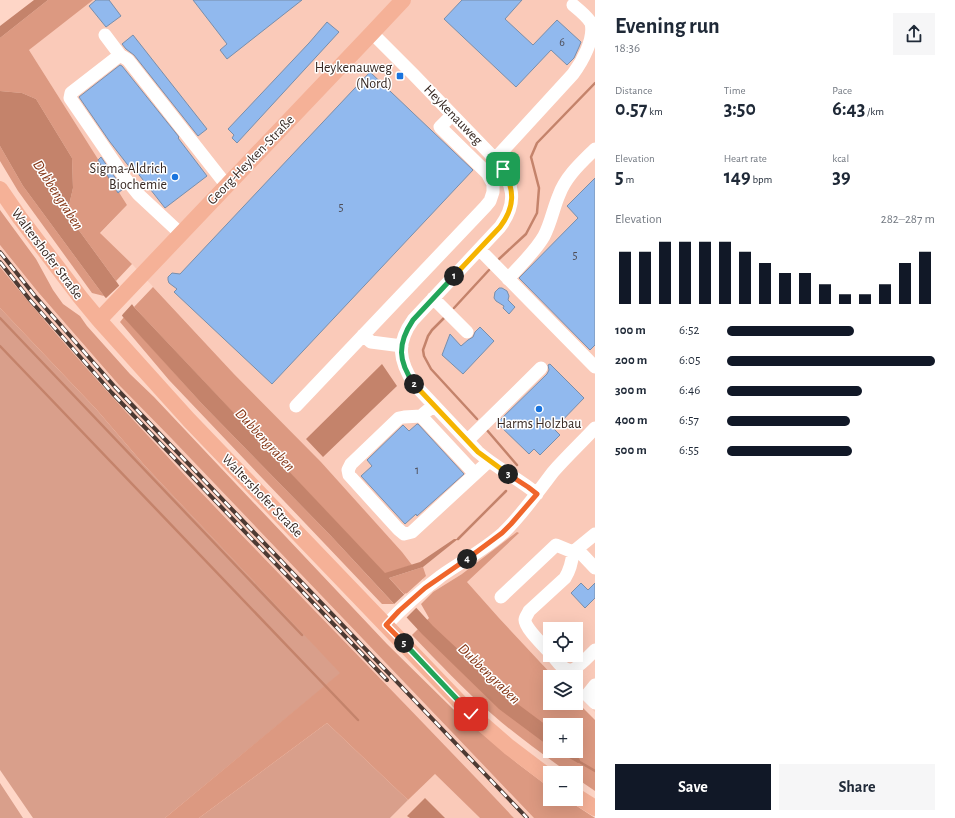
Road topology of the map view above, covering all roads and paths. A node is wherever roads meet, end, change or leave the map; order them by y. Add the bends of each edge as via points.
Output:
1 (403, 0) edge
2 (573, 5) dead end
3 (372, 33) junction
4 (105, 35) dead end
5 (120, 55) junction
6 (452, 115) junction
7 (595, 149) edge
8 (495, 159) junction
9 (227, 186) junction
10 (0, 190) edge
11 (182, 234) junction
12 (480, 250) junction
13 (508, 279) junction
14 (433, 298) junction
15 (99, 320) junction
16 (467, 332) dead end
17 (363, 335) junction
18 (402, 346) junction
19 (595, 367) edge
20 (541, 368) dead end
21 (434, 405) junction
22 (296, 406) dead end
23 (421, 416) junction
24 (472, 436) junction
25 (592, 436) edge
26 (490, 461) junction
27 (475, 474) junction
28 (537, 494) junction
29 (595, 534) edge
30 (575, 551) junction
31 (595, 568) edge
32 (500, 597) dead end
33 (386, 625) junction
34 (543, 645) edge
35 (595, 650) edge
36 (583, 661) edge
37 (558, 662) edge
38 (582, 662) edge
39 (595, 685) edge
40 (595, 703) edge
41 (543, 773) edge
42 (583, 800) edge
43 (595, 808) edge

1 - 3 main road, Georg-Heyken-Straße
2 - 8 street via 594,29 593,38 582,63
3 - 6 street, Heykenauweg
3 - 9 main road, Georg-Heyken-Straße
4 - 5 street
5 - 9 street via 128,60
5 - 11 street via 71,92 70,98 138,194
6 - 8 street, Heykenauweg
6 - 17 street via 440,127 487,173 493,184 490,201
7 - 13 street via 565,182 543,238
8 - 12 street, Heykenauweg via 508,178 512,203 506,219
9 - 11 main road, Georg-Heyken-Straße
10 - 15 main road, Waltershofer Straße
11 - 15 main road, Georg-Heyken-Straße
12 - 13 street
12 - 14 street, Heykenauweg
13 - 19 street
14 - 16 street
14 - 18 street, Heykenauweg via 407,328
15 - 33 main road, Waltershofer Straße via 189,420
17 - 18 street via 371,342
17 - 22 street
18 - 21 street, Heykenauweg via 401,356 408,374
20 - 24 street
21 - 23 street
21 - 24 street, Heykenauweg
23 - 27 street
23 - 27 street via 399,418 351,464 348,470 349,475 398,529 404,534 412,532
24 - 26 street, Heykenauweg via 478,452
25 - 28 street via 557,468
26 - 27 street
26 - 28 street, Heykenauweg
28 - 33 street via 502,533 430,584
29 - 30 street
30 - 31 street
30 - 32 street via 556,545
30 - 34 street via 568,573 525,618 528,627
33 - 41 main road, Waltershofer Straße via 471,714
35 - 36 street
37 - 38 street via 562,667 573,670
39 - 40 street via 587,695
42 - 43 main road

